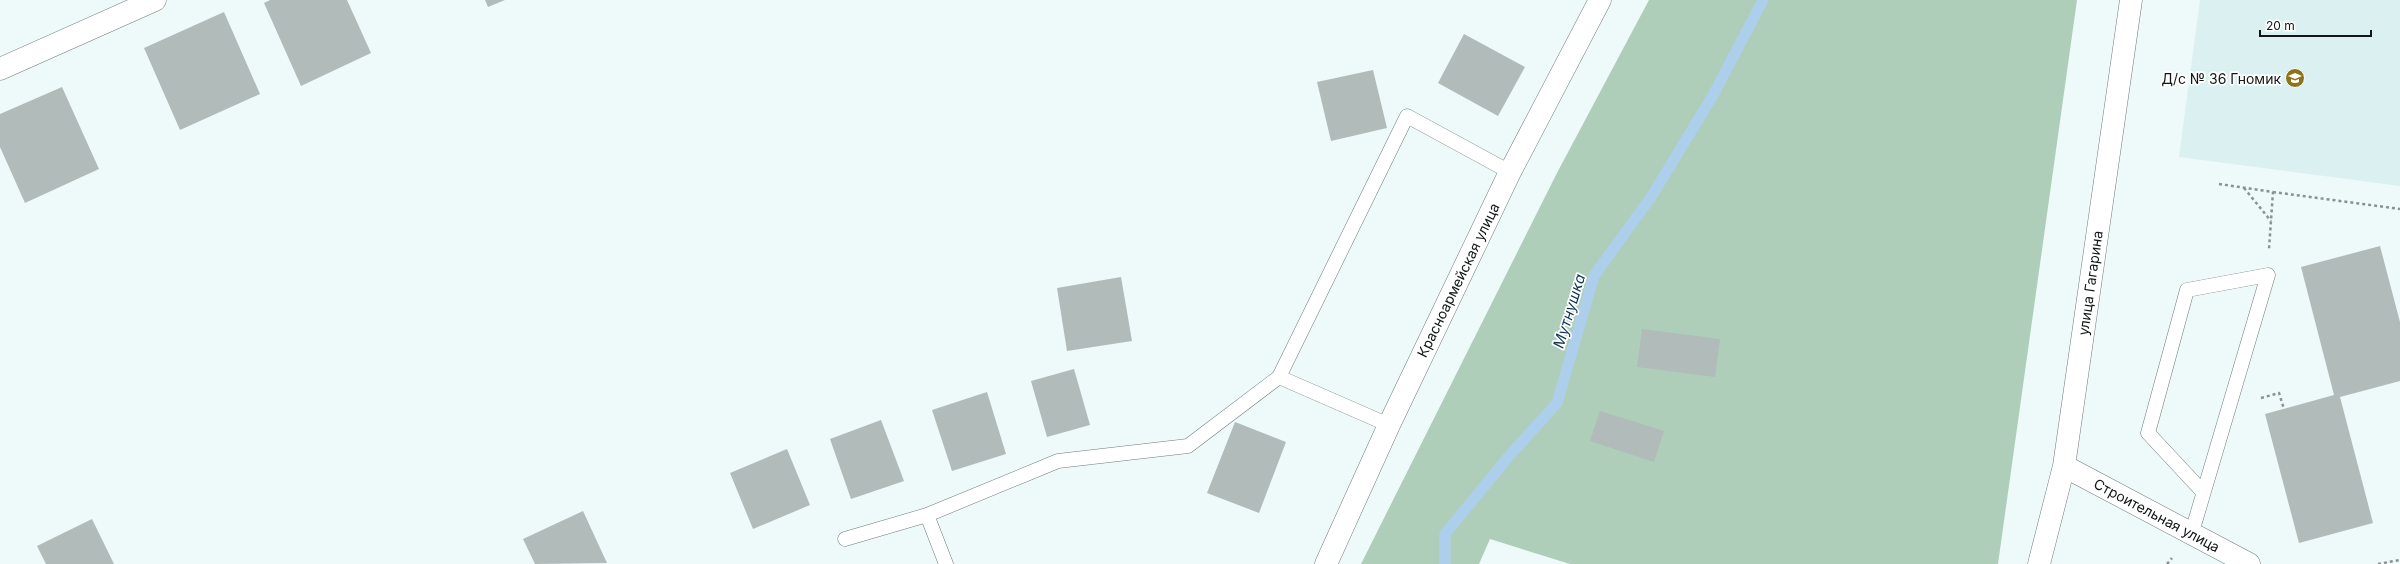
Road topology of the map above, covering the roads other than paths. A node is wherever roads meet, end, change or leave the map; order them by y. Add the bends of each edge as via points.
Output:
1 (155, 0) edge
2 (1600, 0) edge
3 (2131, 0) edge
4 (0, 69) edge
5 (1510, 172) junction
6 (1278, 377) junction
7 (1389, 425) junction
8 (2064, 466) junction
9 (2203, 492) junction
10 (927, 515) junction
11 (2192, 532) junction
12 (845, 539) dead end
13 (946, 564) edge
14 (1326, 564) edge
15 (2039, 564) edge
16 (2249, 564) edge

1 - 4 street
2 - 5 street, Красноармейская улица
3 - 8 street, улица Гагарина
5 - 6 lane via 1407,116
5 - 7 street, Красноармейская улица
6 - 7 lane
6 - 10 lane via 1188,446 1058,461
7 - 14 street, Красноармейская улица
8 - 11 street, Строительная улица
8 - 15 street, улица Гагарина
9 - 9 lane via 2268,275 2187,290 2148,432
9 - 11 lane
10 - 12 lane
10 - 13 lane
11 - 16 street, Строительная улица

